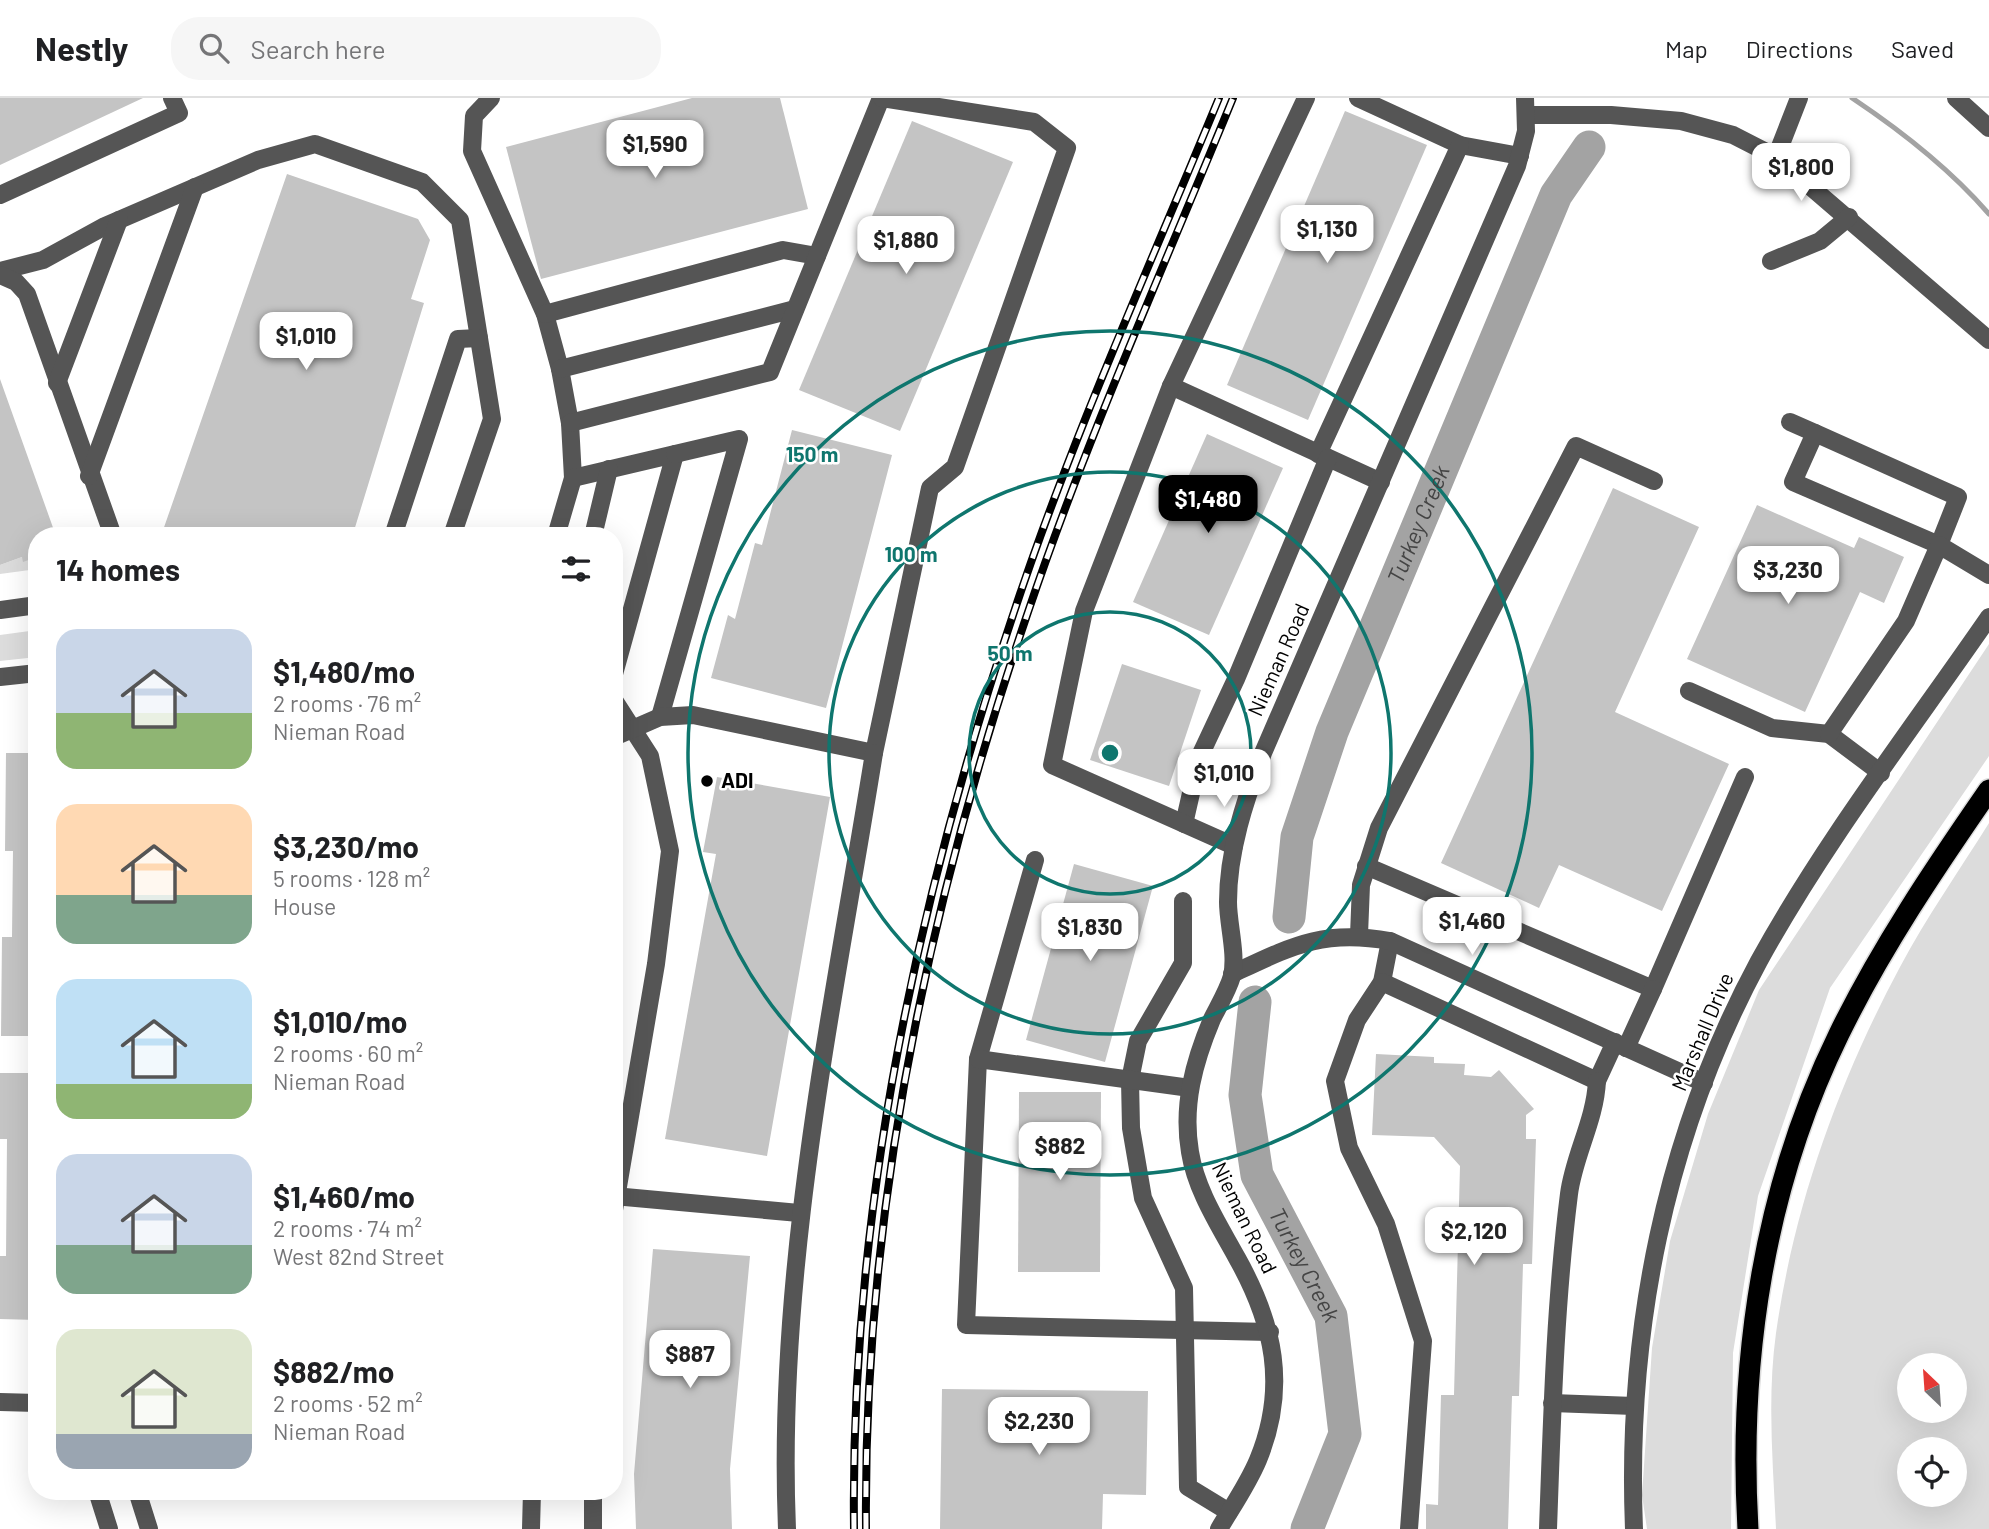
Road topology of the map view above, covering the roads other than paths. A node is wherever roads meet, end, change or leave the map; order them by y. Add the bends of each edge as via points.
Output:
1 (172, 98) edge
2 (491, 98) edge
3 (881, 98) edge
4 (1306, 98) edge
5 (1358, 98) edge
6 (1799, 98) edge
7 (1956, 98) edge
8 (1525, 107) edge
9 (1987, 119) edge
10 (1460, 145) junction
11 (1520, 156) junction
12 (1776, 157) junction
13 (195, 187) junction
14 (0, 195) edge
15 (1849, 217) junction
16 (119, 220) junction
17 (817, 256) junction
18 (1771, 261) dead end
19 (0, 273) edge
20 (796, 309) junction
21 (545, 314) junction
22 (479, 338) junction
23 (1989, 340) edge
24 (560, 369) junction
25 (57, 383) junction
26 (1171, 386) junction
27 (1790, 422) dead end
28 (570, 423) junction
29 (1815, 433) junction
30 (676, 454) junction
31 (1323, 456) junction
32 (609, 469) junction
33 (89, 475) junction
34 (573, 478) junction
35 (1654, 481) dead end
36 (1381, 482) junction
37 (109, 527) edge
38 (396, 527) edge
39 (455, 527) edge
40 (559, 527) edge
41 (595, 527) edge
42 (1939, 545) junction
43 (1989, 575) edge
44 (28, 606) edge
45 (0, 610) edge
46 (1989, 617) edge
47 (623, 642) edge
48 (28, 674) edge
49 (0, 677) edge
50 (1689, 691) dead end
51 (623, 714) edge
52 (660, 716) junction
53 (633, 729) junction
54 (623, 733) edge
55 (1829, 734) junction
56 (874, 753) junction
57 (1881, 773) junction
58 (1745, 776) dead end
59 (1989, 790) edge
60 (1184, 824) junction
61 (1234, 846) junction
62 (1035, 860) dead end
63 (1366, 866) junction
64 (1182, 901) dead end
65 (1359, 935) junction
66 (1390, 941) junction
67 (1232, 974) junction
68 (1382, 982) junction
69 (1653, 989) junction
70 (1620, 1045) junction
71 (978, 1059) junction
72 (1130, 1080) junction
73 (1597, 1081) junction
74 (1704, 1083) junction
75 (1190, 1088) junction
76 (623, 1155) edge
77 (623, 1202) edge
78 (800, 1213) junction
79 (1187, 1330) junction
80 (1270, 1332) junction
81 (0, 1402) edge
82 (28, 1403) edge
83 (1552, 1403) junction
84 (1634, 1406) junction
85 (100, 1500) edge
86 (139, 1500) edge
87 (532, 1500) edge
88 (593, 1500) edge
89 (1229, 1512) junction
90 (108, 1529) edge
91 (149, 1529) edge
92 (531, 1529) edge
93 (593, 1529) edge
94 (788, 1529) edge
95 (1219, 1529) edge
96 (1409, 1529) edge
97 (1548, 1529) edge
98 (1634, 1529) edge
99 (1748, 1529) edge

1 - 14 street via 179,113
2 - 21 street via 474,116 472,151
3 - 17 street
3 - 56 street via 1034,122 1067,148 955,467 930,488
4 - 26 street
5 - 10 street
6 - 12 street
7 - 9 street
8 - 11 street, Nieman Road
8 - 12 street via 1681,121 1733,135
10 - 11 street
10 - 31 street
11 - 36 street, Nieman Road
12 - 15 street
13 - 16 street
13 - 22 street via 258,160 315,144 422,182 460,220
13 - 33 street
15 - 18 street via 1820,241
15 - 23 street
16 - 19 street via 43,260
16 - 25 street
17 - 20 street
17 - 21 street via 783,250
19 - 25 street via 27,294
20 - 24 street
20 - 28 street via 770,372
21 - 24 street
22 - 38 street via 458,340
22 - 39 street via 492,419
24 - 28 street
25 - 33 street
26 - 31 street
26 - 60 street via 1084,611 1052,765
27 - 29 street
28 - 34 street
29 - 42 street via 1958,497
29 - 42 street via 1793,482
30 - 32 street
30 - 47 street
30 - 52 street via 740,439
31 - 36 street
31 - 60 street via 1236,680 1199,758
32 - 34 street
32 - 41 street
33 - 37 street
34 - 40 street
35 - 63 street via 1576,446 1379,828
36 - 61 street, Nieman Road via 1263,753
42 - 43 street
42 - 55 street via 1906,621
44 - 45 street
46 - 57 street, Marshall Drive
48 - 49 street
50 - 55 street via 1772,728
51 - 53 street
52 - 53 street
52 - 56 street via 693,715
53 - 54 street
53 - 76 street via 650,756 670,851
55 - 57 street
56 - 78 street
57 - 74 street, Marshall Drive via 1759,961
58 - 69 street
59 - 99 highway via 1915,901 1838,1035 1788,1165 1771,1227 1750,1354 1745,1419
60 - 61 street
61 - 67 street, Nieman Road via 1228,900
62 - 71 street
63 - 65 street
63 - 69 street
64 - 72 street via 1183,963 1138,1041
65 - 66 street
65 - 67 street via 1315,939
66 - 68 street
66 - 70 street
67 - 75 street, Nieman Road via 1202,1044
68 - 73 street
68 - 96 street via 1357,1020 1335,1081 1349,1148 1386,1224 1423,1341
69 - 70 street
70 - 73 street
70 - 74 street
71 - 72 street
71 - 79 street via 967,1325
72 - 75 street
72 - 79 street via 1131,1128 1143,1198 1184,1288
73 - 83 street via 1596,1106 1569,1191
74 - 84 street, Marshall Drive via 1673,1171 1659,1230
75 - 80 street, Nieman Road via 1186,1115 1194,1170 1262,1306
77 - 78 street
78 - 94 street via 785,1468
79 - 80 street
79 - 89 street via 1188,1487
80 - 89 street, Nieman Road via 1274,1366 1267,1435
81 - 82 street
83 - 84 street
83 - 97 street
84 - 98 street, Marshall Drive
85 - 90 street
86 - 91 street
87 - 92 street
88 - 93 street
89 - 95 street, Nieman Road

